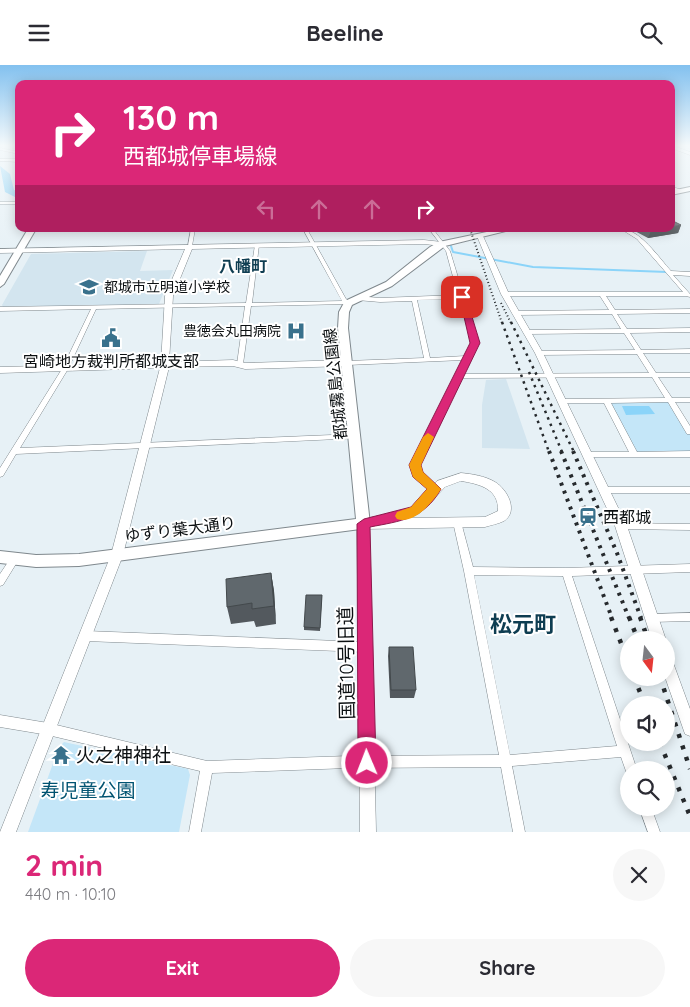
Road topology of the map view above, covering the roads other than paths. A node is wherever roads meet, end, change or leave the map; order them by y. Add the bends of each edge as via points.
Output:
1 (0, 203) edge
2 (15, 203) edge
3 (30, 232) edge
4 (192, 232) edge
5 (307, 232) edge
6 (433, 232) edge
7 (479, 232) edge
8 (628, 232) edge
9 (314, 244) junction
10 (442, 244) junction
11 (257, 245) junction
12 (190, 246) junction
13 (20, 250) junction
14 (0, 251) edge
15 (669, 272) junction
16 (690, 274) edge
17 (0, 283) edge
18 (505, 294) junction
19 (602, 294) junction
20 (689, 295) edge
21 (462, 297) junction
22 (414, 299) junction
23 (352, 301) junction
24 (250, 304) junction
25 (170, 307) junction
26 (94, 308) junction
27 (0, 309) edge
28 (690, 311) edge
29 (613, 312) junction
30 (515, 313) junction
31 (690, 330) edge
32 (625, 331) junction
33 (526, 332) junction
34 (690, 351) edge
35 (639, 352) junction
36 (539, 353) junction
37 (468, 358) junction
38 (428, 359) junction
39 (347, 363) junction
40 (165, 365) junction
41 (240, 365) junction
42 (66, 369) junction
43 (0, 370) edge
44 (654, 375) junction
45 (690, 375) edge
46 (460, 376) junction
47 (551, 376) junction
48 (670, 400) junction
49 (690, 400) edge
50 (563, 401) junction
51 (607, 401) junction
52 (689, 428) edge
53 (356, 435) junction
54 (146, 445) junction
55 (16, 451) junction
56 (634, 454) junction
57 (690, 454) edge
58 (588, 455) junction
59 (0, 474) edge
60 (435, 489) junction
61 (605, 489) junction
62 (690, 489) edge
63 (457, 522) junction
64 (364, 524) junction
65 (621, 526) junction
66 (690, 527) edge
67 (117, 555) junction
68 (7, 558) edge
69 (633, 568) junction
70 (690, 568) edge
71 (469, 571) junction
72 (566, 572) junction
73 (0, 582) edge
74 (690, 617) edge
75 (651, 618) junction
76 (656, 631) edge
77 (86, 636) junction
78 (364, 647) junction
79 (675, 686) edge
80 (0, 721) edge
81 (689, 725) edge
82 (48, 729) junction
83 (620, 739) edge
84 (624, 751) joint
85 (505, 761) junction
86 (628, 761) edge
87 (367, 763) junction
88 (207, 767) junction
89 (648, 816) edge
90 (8, 832) edge
91 (195, 832) edge
92 (368, 832) edge
93 (519, 832) edge
94 (654, 832) edge

1 - 2 street
3 - 13 main road
4 - 12 street
5 - 9 street
6 - 10 street
7 - 10 main road
7 - 18 street
8 - 15 street via 639,238
9 - 10 street
9 - 11 street
9 - 23 street via 344,300
10 - 21 street via 448,251
10 - 23 main road via 389,284
11 - 12 street
11 - 24 street
12 - 13 street
12 - 25 street via 169,296
13 - 14 street
13 - 17 main road
15 - 16 street
15 - 20 street
18 - 19 street
18 - 30 street
19 - 20 street
19 - 29 street
21 - 22 street
21 - 37 street via 475,343
22 - 23 street
22 - 38 street
23 - 24 street
23 - 39 main road, 都城霧島公園線 via 344,312
24 - 25 street
24 - 41 street
25 - 26 street
25 - 40 street
26 - 27 street
26 - 42 street
28 - 29 street
29 - 30 street
29 - 32 street
30 - 33 street
31 - 32 street
32 - 33 street
32 - 35 street
33 - 36 street
34 - 35 street
35 - 36 street
35 - 44 street
36 - 47 street
37 - 38 street
37 - 46 street
38 - 39 street
39 - 41 street
39 - 53 main road, 都城霧島公園線
40 - 41 street
40 - 42 street
40 - 54 street
42 - 43 street
42 - 55 street
44 - 45 street
44 - 47 street
44 - 48 street
46 - 47 street
46 - 60 street via 415,465 417,474
47 - 50 street
48 - 49 street
48 - 51 street
48 - 52 street
50 - 51 street
50 - 58 street
51 - 56 street
53 - 54 street
53 - 64 main road, 都城霧島公園線
54 - 55 street
54 - 67 street
55 - 59 street
56 - 57 street
56 - 58 street
58 - 61 street
60 - 63 main road via 462,477 480,479 502,495 505,508 498,518 485,522
60 - 64 main road via 416,511
61 - 62 street
61 - 65 street
63 - 64 main road
63 - 71 street
64 - 67 main road, ゆずり葉大通り
64 - 78 street, 国道10号旧道
65 - 66 street
65 - 69 street
67 - 68 main road, ゆずり葉大通り via 66,560
67 - 77 street
68 - 73 street
69 - 70 street
69 - 72 street
69 - 75 street
71 - 72 street
71 - 85 street
72 - 83 street
74 - 75 street
75 - 76 street
77 - 78 street
77 - 82 street
78 - 87 street, 国道10号旧道
79 - 81 street
80 - 82 street
82 - 88 street
82 - 90 street
84 - 85 street
84 - 86 street
85 - 87 street
85 - 93 street
87 - 88 street
87 - 92 street, 国道10号旧道
88 - 91 street
89 - 94 street

